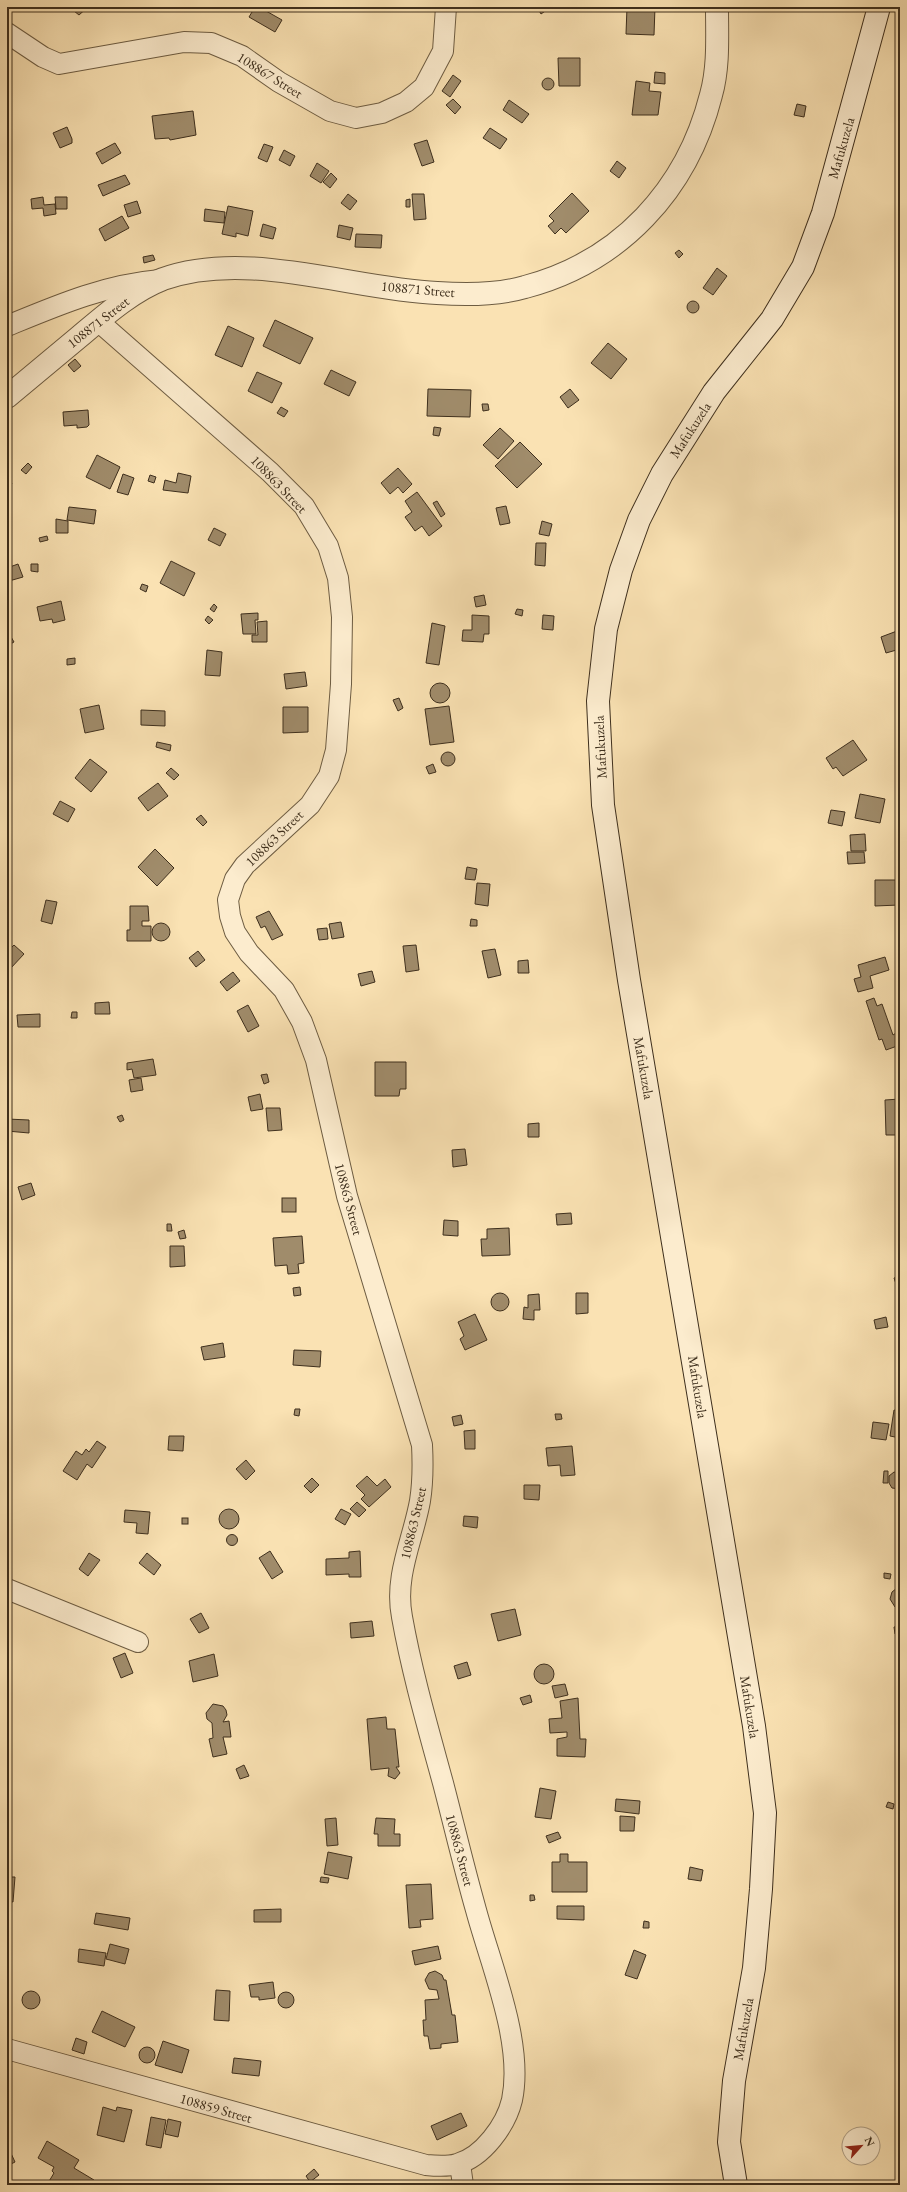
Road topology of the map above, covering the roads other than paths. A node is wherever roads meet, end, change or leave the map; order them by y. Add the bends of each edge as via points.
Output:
1 (446, 7) edge
2 (717, 7) edge
3 (879, 7) edge
4 (7, 33) edge
5 (164, 279) junction
6 (98, 321) junction
7 (7, 326) edge
8 (7, 397) edge
9 (7, 1589) edge
10 (138, 1642) dead end
11 (7, 2050) edge
12 (460, 2164) junction
13 (426, 2165) joint
14 (463, 2185) edge
15 (736, 2185) edge

1 - 4 street, 108867 Street via 443,51 424,87 406,102 382,113 356,118 330,111 279,82 242,56 211,43 184,42 59,64 43,57
2 - 5 main road, 108871 Street via 717,53 712,93 699,135 676,178 656,206 623,239 595,258 562,274 525,287 497,292 437,293 260,269 224,268
3 - 15 main road, Mafukuzela via 823,213 803,267 772,319 714,392 662,474 639,520 621,570 606,628 598,701 603,805 629,980 754,1726 764,1813 754,1968 734,2081 729,2142
5 - 6 main road, 108871 Street via 135,293
5 - 7 street via 108,288
6 - 8 main road, 108871 Street
6 - 12 street, 108863 Street via 264,467 304,506 328,546 338,578 342,617 341,684 336,750 328,776 310,805 245,865 235,879 228,900 235,932 248,953 284,990 304,1028 316,1060 348,1196 422,1445 424,1471 420,1502 408,1541 400,1589 402,1616 425,1718 507,2019 513,2054 512,2101 504,2122 493,2138 476,2154
9 - 10 street
11 - 13 street, 108859 Street
12 - 13 street, 108863 Street
12 - 14 street

